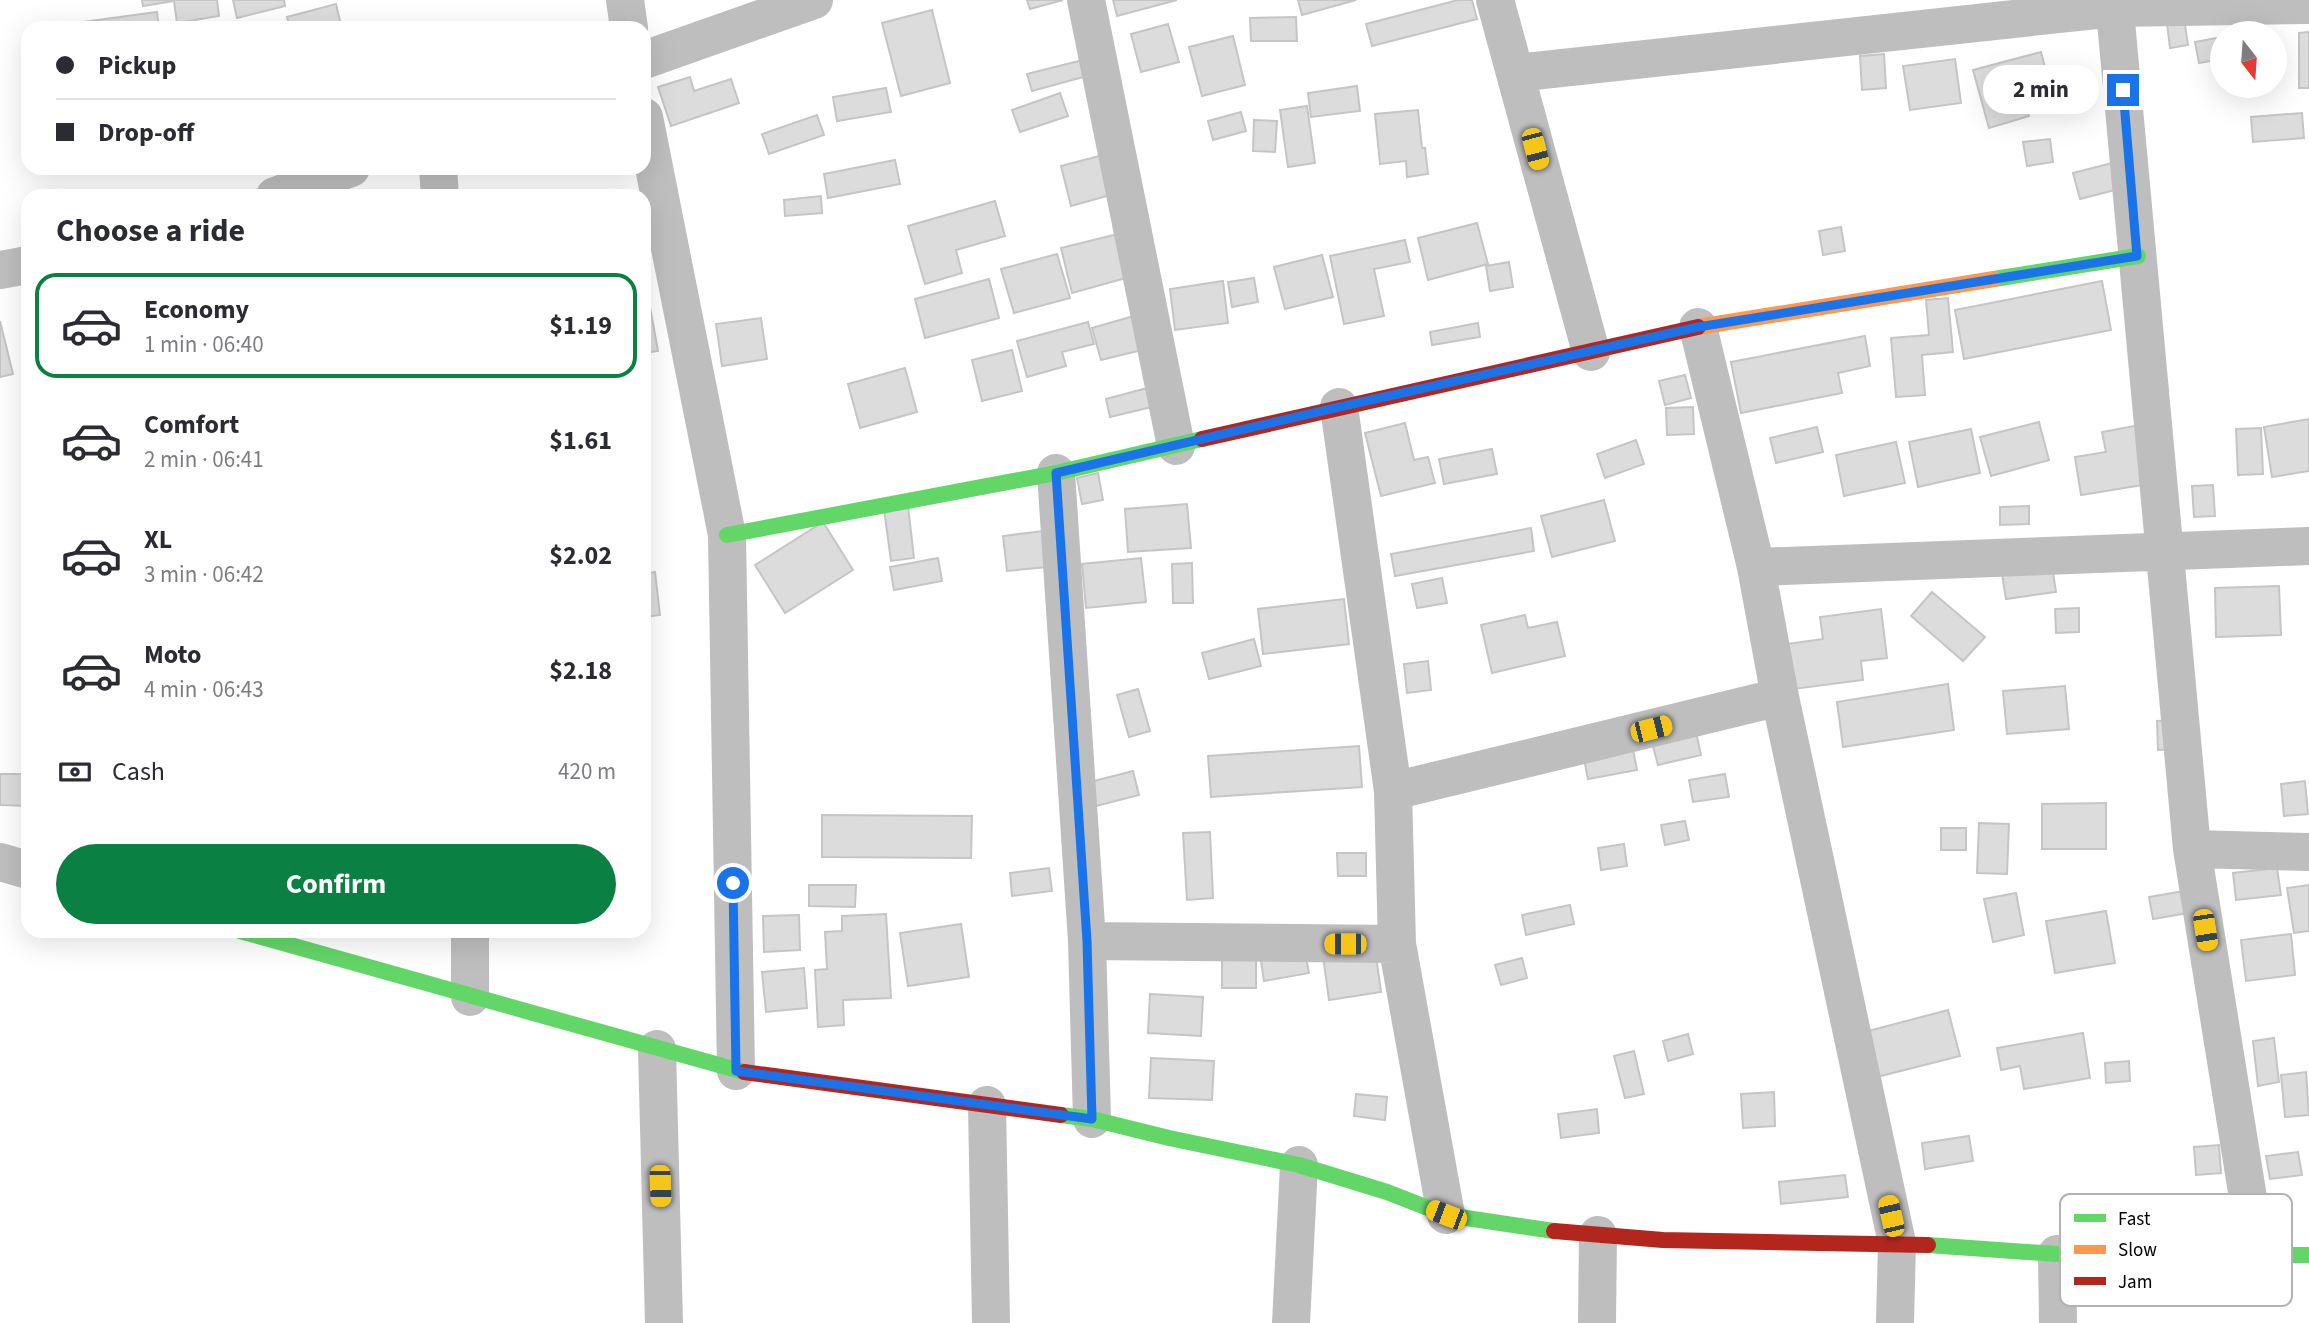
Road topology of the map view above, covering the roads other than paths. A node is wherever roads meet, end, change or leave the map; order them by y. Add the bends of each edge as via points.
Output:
1 (625, 0) edge
2 (814, 0) edge
3 (1086, 0) edge
4 (1496, 0) edge
5 (2115, 4) edge
6 (2309, 5) edge
7 (628, 21) edge
8 (651, 58) edge
9 (1515, 73) junction
10 (651, 153) edge
11 (332, 175) edge
12 (294, 189) edge
13 (2137, 256) junction
14 (21, 266) edge
15 (0, 270) edge
16 (1698, 327) junction
17 (1591, 352) junction
18 (1339, 407) junction
19 (1176, 446) junction
20 (1056, 473) junction
21 (726, 535) junction
22 (2309, 546) edge
23 (2164, 550) junction
24 (1756, 567) junction
25 (1780, 697) junction
26 (1393, 791) junction
27 (2192, 849) junction
28 (2309, 852) edge
29 (0, 862) edge
30 (21, 868) edge
31 (264, 938) edge
32 (470, 938) edge
33 (1087, 941) junction
34 (1397, 944) junction
35 (470, 997) junction
36 (657, 1049) junction
37 (736, 1071) junction
38 (987, 1105) junction
39 (1092, 1119) junction
40 (1299, 1165) junction
41 (2248, 1194) edge
42 (1446, 1215) junction
43 (1598, 1235) junction
44 (1897, 1243) junction
45 (2057, 1254) joint
46 (664, 1323) edge
47 (991, 1323) edge
48 (1290, 1323) edge
49 (1597, 1323) edge
50 (1895, 1323) edge
51 (2058, 1323) edge

1 - 7 street
2 - 8 street
3 - 19 street
4 - 9 street
5 - 6 street
5 - 9 street
5 - 13 street
9 - 17 street
10 - 21 street
11 - 12 street
13 - 16 street
13 - 23 street
14 - 15 street
16 - 17 street
16 - 24 street
17 - 18 street
18 - 19 street
18 - 26 street
19 - 20 street
20 - 21 street
20 - 33 street
21 - 37 street
22 - 23 street
23 - 24 street
23 - 27 street
24 - 25 street
25 - 26 street
25 - 44 street
26 - 34 street
27 - 28 street
27 - 41 street
29 - 30 street
31 - 35 street
32 - 35 street
33 - 34 street
33 - 39 street
34 - 42 street
35 - 36 street
36 - 37 street
36 - 46 street
37 - 38 street
38 - 39 street
38 - 47 street
39 - 40 street
40 - 42 street
40 - 48 street
42 - 43 street
43 - 44 street
43 - 49 street
44 - 45 street
44 - 50 street
45 - 51 street

